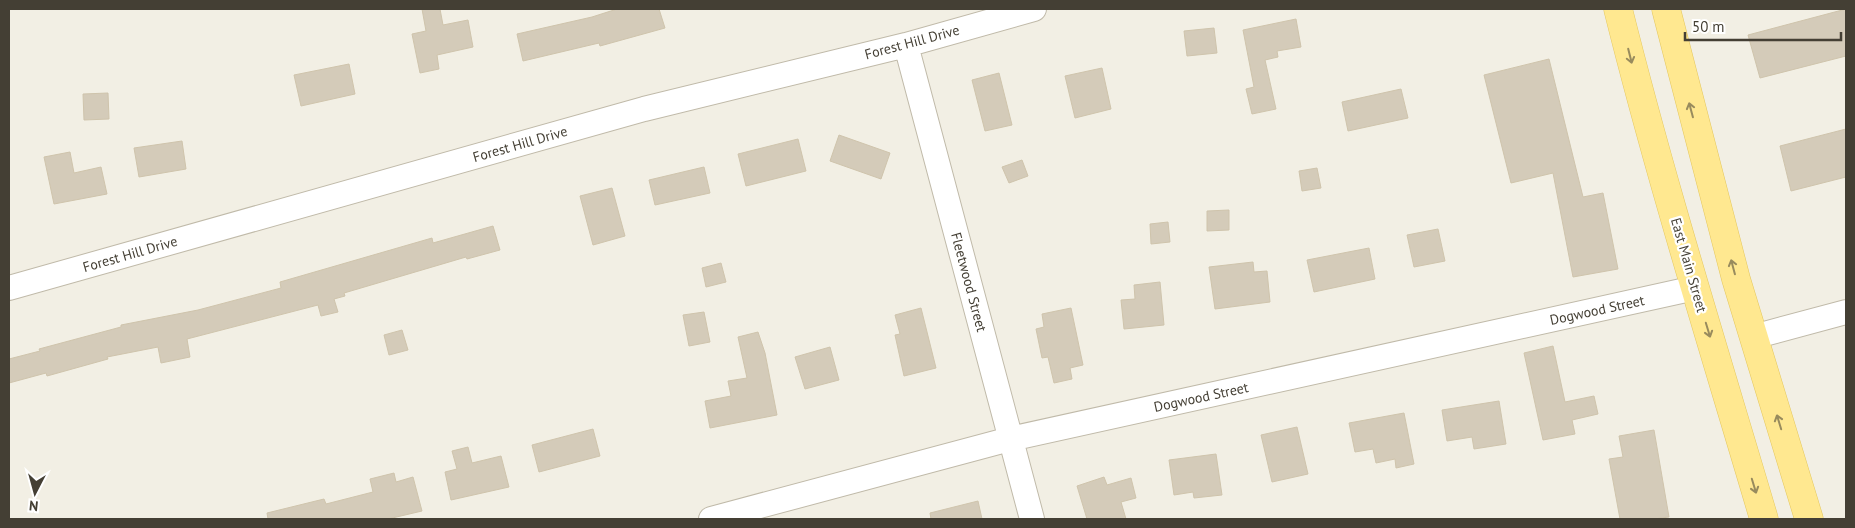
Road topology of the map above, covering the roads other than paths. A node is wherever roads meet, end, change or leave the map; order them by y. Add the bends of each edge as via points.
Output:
1 (1034, 9) edge
2 (1618, 9) edge
3 (1666, 9) edge
4 (906, 45) junction
5 (9, 288) edge
6 (1695, 288) junction
7 (1846, 312) edge
8 (1753, 337) junction
9 (1010, 439) junction
10 (711, 519) edge
11 (1032, 519) edge
12 (1764, 519) edge
13 (1809, 519) edge

1 - 4 street, Forest Hill Drive
2 -> 6 main road, East Main Street
8 -> 3 main road
4 - 5 street, Forest Hill Drive via 644,109
4 - 9 street, Fleetwood Street
6 - 9 street, Dogwood Street
6 -> 12 main road, East Main Street
7 - 8 street
13 -> 8 main road
9 - 10 street, Dogwood Street
9 - 11 street, Fleetwood Street

